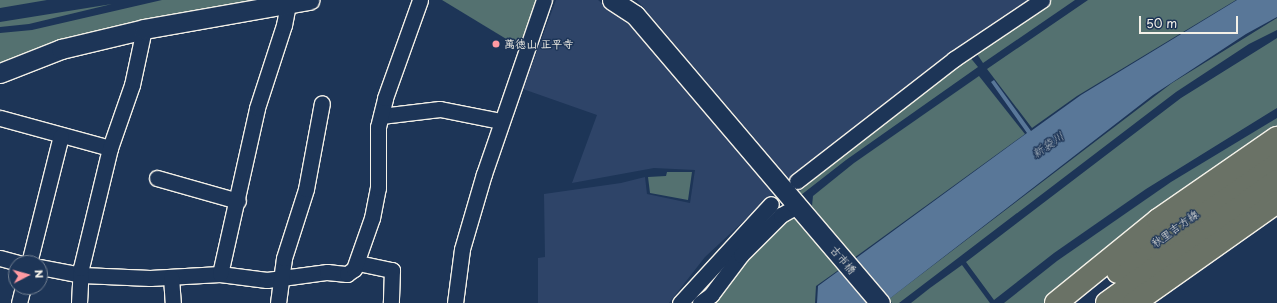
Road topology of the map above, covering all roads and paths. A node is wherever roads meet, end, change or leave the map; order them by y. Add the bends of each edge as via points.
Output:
1 (309, 0) edge
2 (420, 0) edge
3 (544, 0) edge
4 (612, 0) edge
5 (1042, 0) edge
6 (288, 4) junction
7 (144, 29) junction
8 (0, 74) edge
9 (322, 103) dead end
10 (381, 116) junction
11 (0, 118) edge
12 (500, 121) junction
13 (61, 136) junction
14 (1277, 138) edge
15 (110, 148) junction
16 (1277, 160) edge
17 (157, 178) dead end
18 (797, 181) dead end
19 (1277, 181) edge
20 (238, 201) junction
21 (1277, 202) edge
22 (771, 204) dead end
23 (802, 212) junction
24 (31, 255) edge
25 (358, 263) junction
26 (48, 269) edge
27 (220, 274) junction
28 (82, 275) junction
29 (171, 278) junction
30 (281, 279) junction
31 (80, 303) edge
32 (173, 303) edge
33 (278, 303) edge
34 (391, 303) edge
35 (455, 303) edge
36 (680, 303) edge
37 (700, 303) edge
38 (880, 303) edge
39 (1056, 303) edge
40 (1078, 303) edge
41 (1107, 303) edge
42 (1134, 303) edge

1 - 6 street
2 - 10 street
3 - 12 street
4 - 23 street, 古市橋 via 635,15
5 - 18 street via 954,59
6 - 7 street
6 - 20 street via 284,25 257,108
7 - 8 street via 61,49
7 - 15 street via 132,85
9 - 30 street via 306,189
10 - 12 street via 440,109
10 - 25 street via 378,188
11 - 13 street
12 - 35 street via 462,249
13 - 15 street
13 - 24 street
14 - 39 main road via 1158,220
15 - 28 street
16 - 40 main road, 秋里吉方線 via 1203,208
17 - 20 street
19 - 41 main road, 秋里吉方線
20 - 27 street
21 - 42 main road
22 - 36 street
23 - 37 street via 781,215 741,255 711,295
23 - 38 street, 古市橋
25 - 30 street via 347,274 327,272
25 - 34 street via 392,270
26 - 28 street
27 - 29 street
27 - 30 street via 267,280
28 - 29 street
28 - 31 street
29 - 32 street
30 - 33 street

